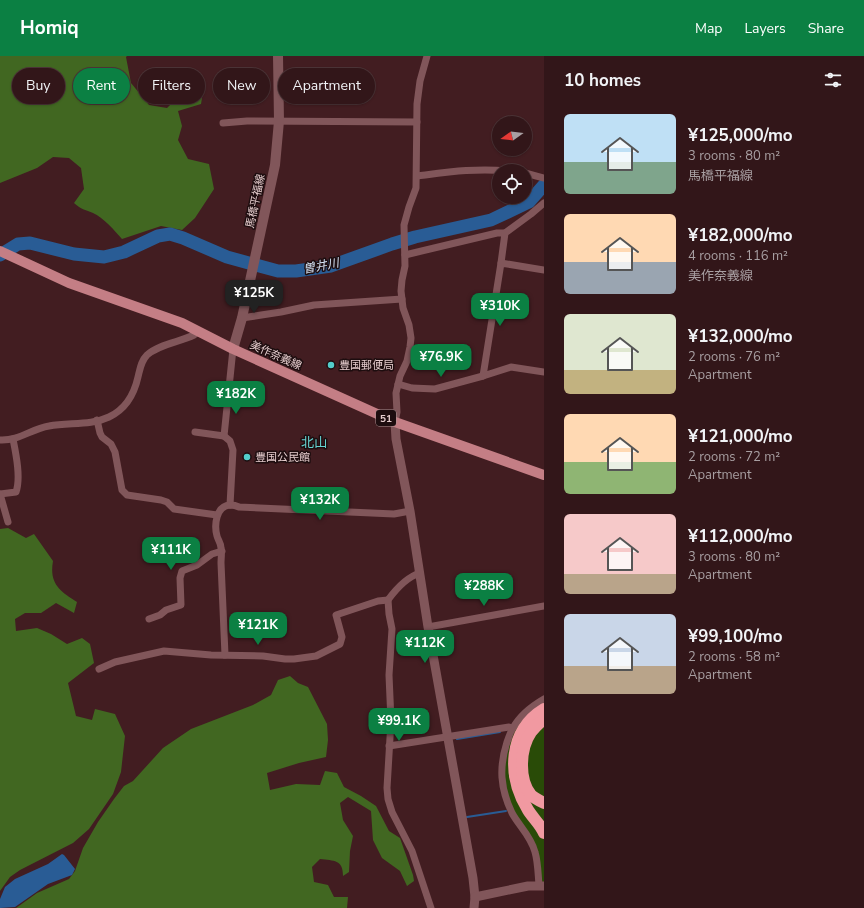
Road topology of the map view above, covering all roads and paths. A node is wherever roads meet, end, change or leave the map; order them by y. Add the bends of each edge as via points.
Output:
1 (278, 56) edge
2 (428, 56) edge
3 (279, 121) junction
4 (417, 122) junction
5 (223, 123) dead end
6 (492, 170) edge
7 (417, 176) junction
8 (544, 203) edge
9 (505, 232) junction
10 (0, 251) edge
11 (405, 253) junction
12 (501, 263) junction
13 (544, 270) edge
14 (402, 299) junction
15 (242, 318) junction
16 (198, 331) junction
17 (233, 349) junction
18 (544, 372) edge
19 (483, 376) junction
20 (398, 384) junction
21 (97, 420) junction
22 (395, 422) junction
23 (195, 432) dead end
24 (224, 436) junction
25 (13, 439) junction
26 (0, 440) edge
27 (544, 475) edge
28 (0, 494) edge
29 (230, 505) junction
30 (2, 506) edge
31 (410, 511) junction
32 (217, 515) junction
33 (8, 522) dead end
34 (222, 551) junction
35 (420, 573) junction
36 (388, 600) junction
37 (544, 606) edge
38 (149, 619) dead end
39 (428, 627) junction
40 (225, 655) junction
41 (99, 669) dead end
42 (544, 699) edge
43 (544, 708) edge
44 (544, 718) edge
45 (512, 728) junction
46 (448, 737) junction
47 (389, 746) junction
48 (544, 803) edge
49 (544, 833) edge
50 (541, 886) edge
51 (474, 897) junction
52 (431, 908) edge
53 (474, 908) edge

1 - 3 main road, 馬橋平福線
2 - 4 street via 420,81
3 - 4 street
3 - 5 street
3 - 15 main road, 馬橋平福線 via 275,165
4 - 7 street
6 - 7 street via 469,169
7 - 11 street via 416,188 405,217
8 - 9 street
9 - 11 street
9 - 12 street
10 - 16 main road, 美作奈義線 / 51 via 69,283
11 - 14 street
12 - 13 street
12 - 19 street
14 - 15 street via 314,305
14 - 20 street via 411,338 407,361
15 - 17 main road, 馬橋平福線
16 - 17 main road, 美作奈義線 / 51
16 - 21 street via 148,354 143,360 131,400 120,411 108,418
17 - 22 main road, 美作奈義線 / 51
17 - 24 street
18 - 19 street via 511,367
19 - 20 street via 435,389 412,388
20 - 22 street
21 - 25 street via 46,426
21 - 32 street via 100,434 111,444 115,452 122,490 127,495 161,500 174,509
22 - 27 main road, 美作奈義線 / 51
22 - 31 street
23 - 24 street
24 - 29 street via 230,441 233,450
25 - 26 street
25 - 28 street via 18,487 16,492
28 - 30 street
29 - 31 street via 394,514
29 - 32 street via 222,508
30 - 33 street
31 - 35 street
32 - 34 street via 217,536
34 - 38 street via 182,571 181,606
34 - 40 street
35 - 36 street via 402,584
35 - 39 street
36 - 40 street via 336,615 342,637 340,644 316,656 286,659
36 - 47 street via 392,629
37 - 39 street
39 - 46 street
40 - 41 street via 164,651 115,662
42 - 45 street via 525,713
43 - 49 highway via 522,732 514,753 519,790 528,810
44 - 48 highway via 531,733 524,747 523,760 526,786 532,796
45 - 46 street
45 - 50 street via 503,755 502,779 513,814 529,836 535,852
46 - 47 street
46 - 51 street via 473,878
47 - 52 street via 387,788 392,812 412,851
50 - 51 street via 528,886
51 - 53 street

